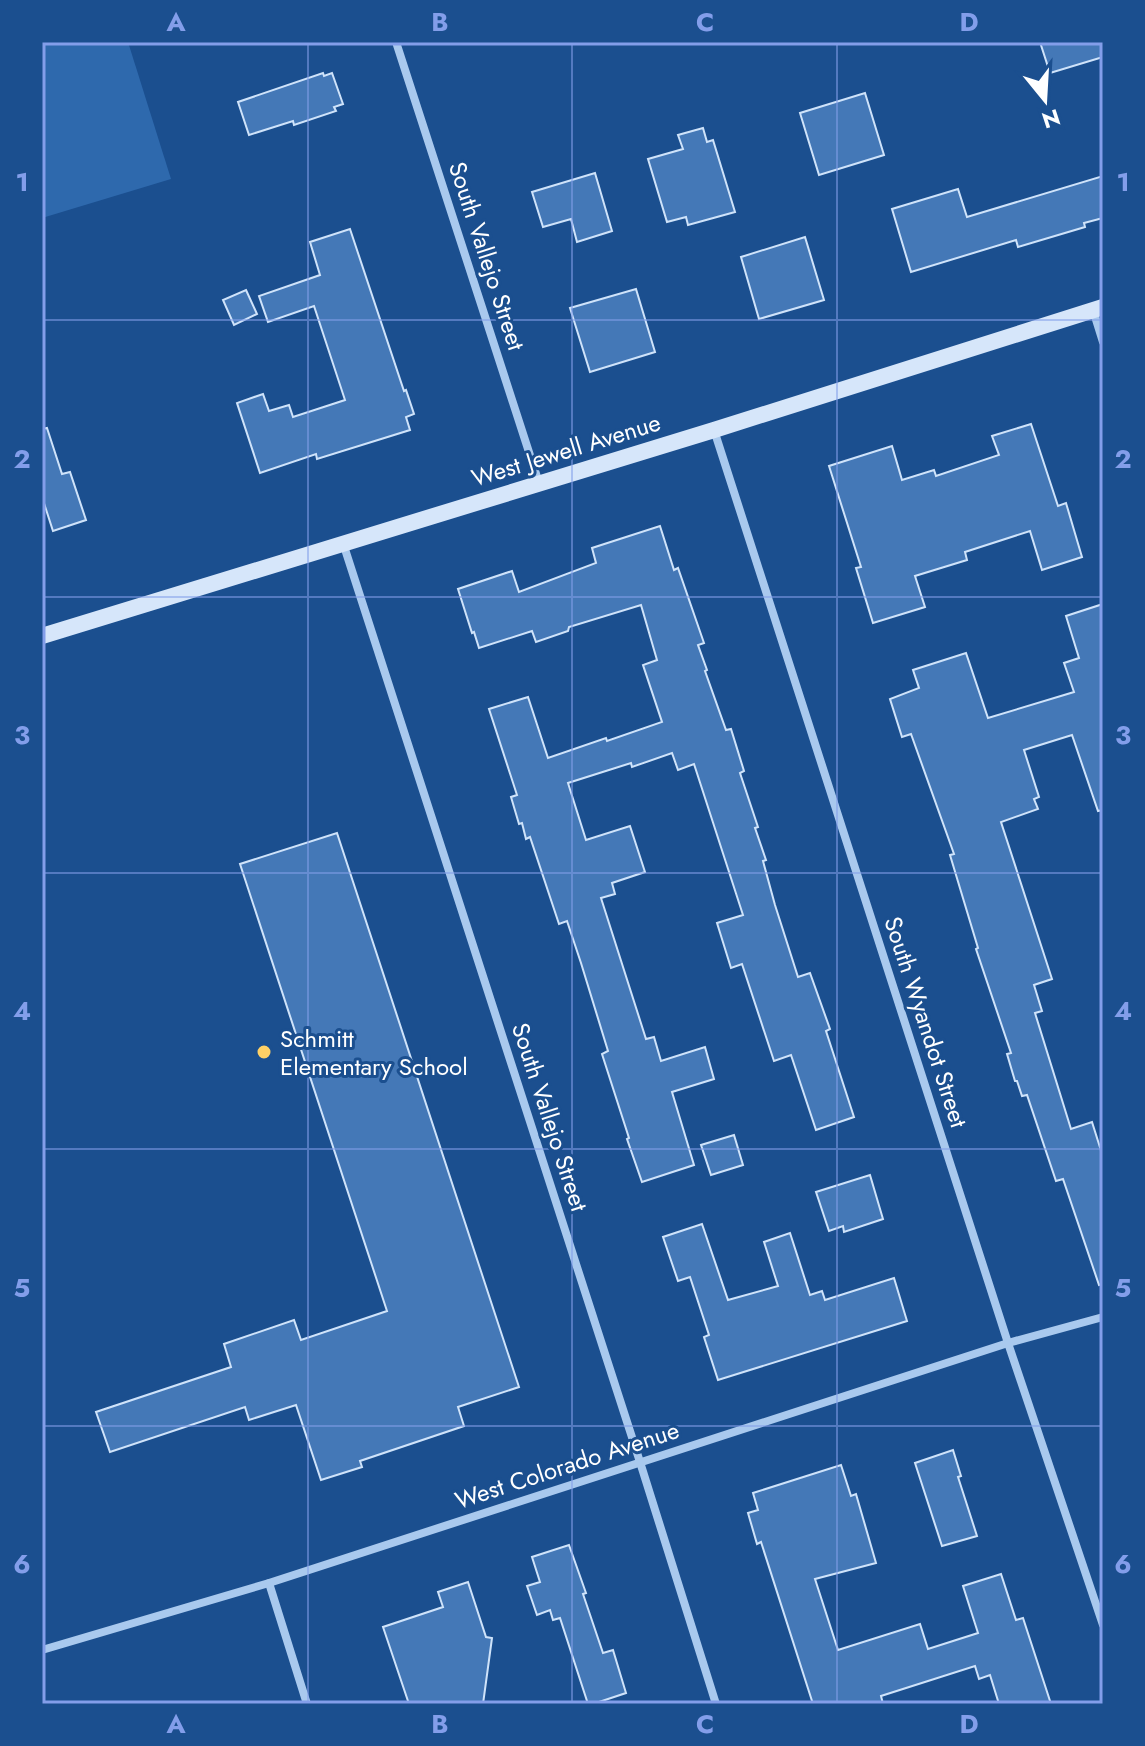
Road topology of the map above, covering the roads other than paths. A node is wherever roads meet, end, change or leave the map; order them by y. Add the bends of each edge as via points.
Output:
1 (396, 42) edge
2 (1098, 309) edge
3 (1103, 342) edge
4 (714, 430) junction
5 (539, 483) junction
6 (343, 542) junction
7 (42, 636) edge
8 (1103, 1317) edge
9 (1008, 1343) junction
10 (640, 1462) junction
11 (269, 1583) junction
12 (1103, 1625) edge
13 (42, 1650) edge
14 (307, 1704) edge
15 (716, 1704) edge

1 - 5 street, South Vallejo Street
2 - 3 street
2 - 4 street, West Jewell Avenue
4 - 5 street, West Jewell Avenue
4 - 9 street, South Wyandot Street
5 - 6 street, West Jewell Avenue
6 - 7 street, West Jewell Avenue
6 - 10 street, South Vallejo Street
8 - 9 street, West Colorado Avenue
9 - 10 street, West Colorado Avenue
9 - 12 street, South Wyandot Street
10 - 11 street, West Colorado Avenue
10 - 15 street, South Vallejo Street
11 - 13 street, West Colorado Avenue
11 - 14 street

